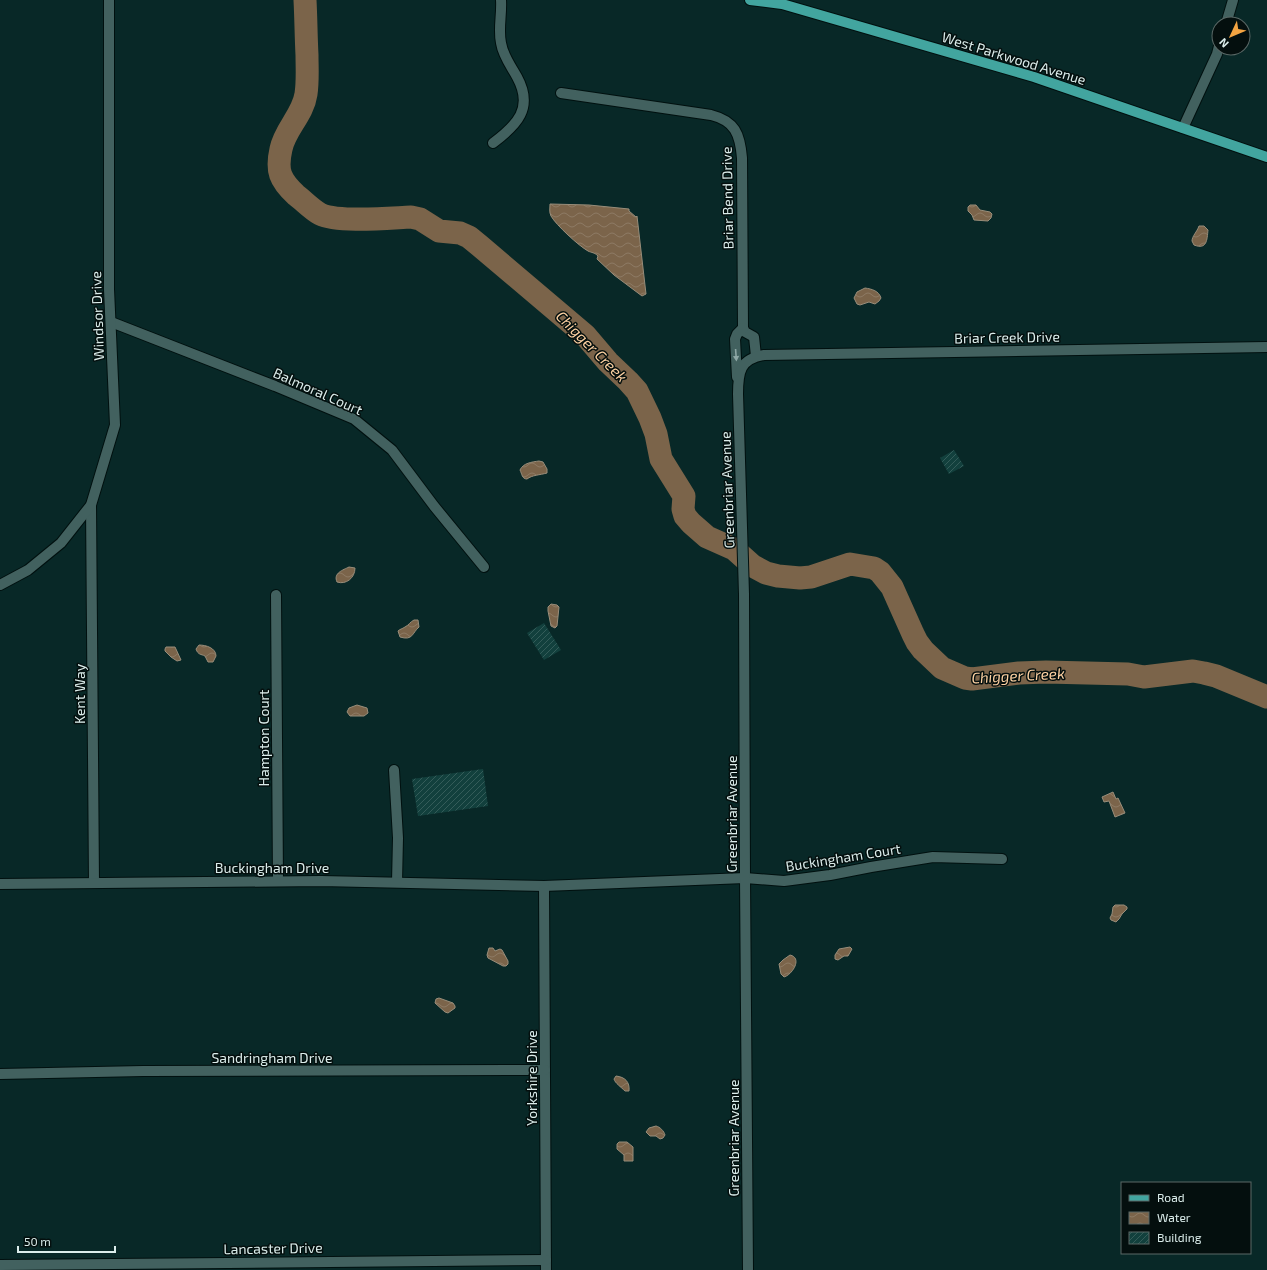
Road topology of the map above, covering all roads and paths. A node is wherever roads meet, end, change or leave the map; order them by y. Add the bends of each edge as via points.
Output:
1 (109, 0) edge
2 (501, 0) edge
3 (750, 0) edge
4 (1233, 0) edge
5 (1228, 16) edge
6 (1215, 56) edge
7 (561, 93) dead end
8 (1183, 128) junction
9 (492, 143) dead end
10 (1267, 157) edge
11 (111, 322) junction
12 (743, 328) junction
13 (1267, 347) edge
14 (752, 358) junction
15 (738, 384) junction
16 (91, 505) junction
17 (484, 567) dead end
18 (0, 585) edge
19 (276, 595) dead end
20 (394, 770) dead end
21 (1002, 859) dead end
22 (745, 878) junction
23 (278, 881) junction
24 (396, 882) junction
25 (94, 883) junction
26 (0, 884) edge
27 (544, 886) junction
28 (545, 1070) junction
29 (0, 1074) edge
30 (0, 1265) edge
31 (546, 1265) edge
32 (748, 1270) edge

1 - 11 street, Windsor Drive
2 - 9 street via 501,44 523,90 524,102 522,112 514,124
3 - 8 main road, West Parkwood Avenue via 782,4 1034,77
4 - 5 street
6 - 8 street
7 - 12 street, Briar Bend Drive via 721,117 734,128 739,136 742,158
8 - 10 main road, West Parkwood Avenue
11 - 16 street, Windsor Drive via 116,425
11 - 17 street, Balmoral Court via 354,419 392,450
12 - 14 street via 754,338
12 -> 15 street, Briar Bend Drive via 735,338
13 - 14 street, Briar Creek Drive via 764,355
14 - 15 street, Greenbriar Avenue via 741,372
15 - 22 street, Greenbriar Avenue via 744,594
16 - 18 street, Windsor Drive via 61,543 28,570
16 - 25 street, Kent Way
19 - 23 street, Hampton Court
20 - 24 street via 398,838
21 - 22 street, Buckingham Court via 933,857 784,881
22 - 27 street, Buckingham Court
22 - 32 street, Greenbriar Avenue
23 - 24 street, Buckingham Drive
23 - 25 street, Buckingham Drive
24 - 27 street, Buckingham Drive
25 - 26 street, Buckingham Drive
27 - 28 street, Yorkshire Drive
28 - 29 street, Sandringham Drive
28 - 31 street, Yorkshire Drive
30 - 31 street, Lancaster Drive

